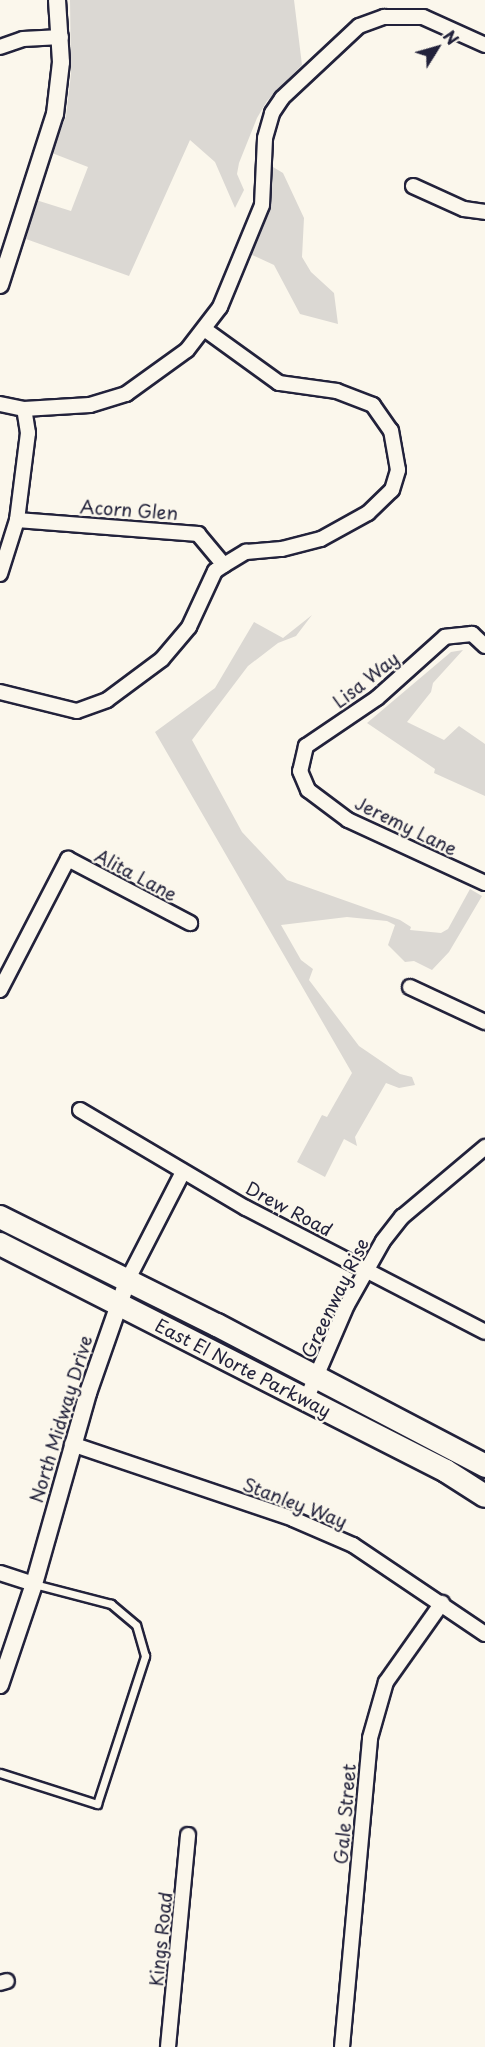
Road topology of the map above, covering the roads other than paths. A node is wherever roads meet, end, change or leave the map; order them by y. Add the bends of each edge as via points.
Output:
1 (57, 0) edge
2 (61, 37) junction
3 (485, 45) edge
4 (0, 47) edge
5 (413, 186) dead end
6 (485, 212) edge
7 (0, 285) edge
8 (204, 329) junction
9 (0, 404) edge
10 (24, 409) junction
11 (17, 520) junction
12 (224, 565) junction
13 (0, 574) edge
14 (485, 646) edge
15 (0, 692) edge
16 (301, 765) joint
17 (485, 883) edge
18 (190, 923) dead end
19 (410, 987) dead end
20 (0, 990) edge
21 (485, 1022) edge
22 (80, 1110) dead end
23 (485, 1147) edge
24 (183, 1172) junction
25 (0, 1217) edge
26 (0, 1244) edge
27 (365, 1269) junction
28 (128, 1279) junction
29 (118, 1305) junction
30 (485, 1332) edge
31 (317, 1376) junction
32 (306, 1400) junction
33 (72, 1444) junction
34 (485, 1466) edge
35 (485, 1496) edge
36 (0, 1573) edge
37 (34, 1584) junction
38 (442, 1603) junction
39 (485, 1634) edge
40 (0, 1686) edge
41 (0, 1773) edge
42 (188, 1835) dead end
43 (168, 2047) edge
44 (342, 2047) edge

1 - 2 street
2 - 4 street via 23,39
2 - 7 street via 55,114
3 - 8 street via 423,17 384,17 359,26 282,98 272,113 265,138 262,205 220,308
5 - 6 street via 464,209
8 - 10 street via 187,350 126,394 90,405
8 - 12 street via 279,383 338,391 373,405 391,431 398,470 392,489 368,513 340,529 321,539 282,549 246,552
9 - 10 street
10 - 11 street via 28,433
11 - 12 street, Acorn Glen via 198,534
11 - 13 street
12 - 15 street via 215,571 189,627 162,659 107,700 77,711
14 - 16 street, Lisa Way via 464,633 445,637 377,698 306,746
16 - 17 street, Jeremy Lane via 308,790 348,820
18 - 20 street, Alita Lane via 68,859
19 - 21 street
22 - 24 street, Drew Road
23 - 27 street, Greenway Rise via 402,1217
24 - 27 street, Drew Road
24 - 28 street, North Midway Drive
25 - 28 main road, East El Norte Parkway
26 - 29 main road, East El Norte Parkway
27 - 30 street, Drew Road
27 - 31 street, Greenway Rise
28 - 29 street, North Midway Drive
28 - 31 main road, East El Norte Parkway
29 - 32 main road, East El Norte Parkway
29 - 33 street, North Midway Drive
31 - 32 street, Greenway Rise
31 - 34 main road, East El Norte Parkway
32 - 35 main road, East El Norte Parkway via 446,1471
33 - 37 street, North Midway Drive
33 - 38 street, Stanley Way via 293,1519 353,1545
36 - 37 street
37 - 40 street, North Midway Drive
37 - 41 lane via 111,1604 136,1625 145,1656 97,1804
38 - 39 street, Stanley Way
38 - 44 street, Gale Street via 386,1682 370,1738
42 - 43 street, Kings Road

